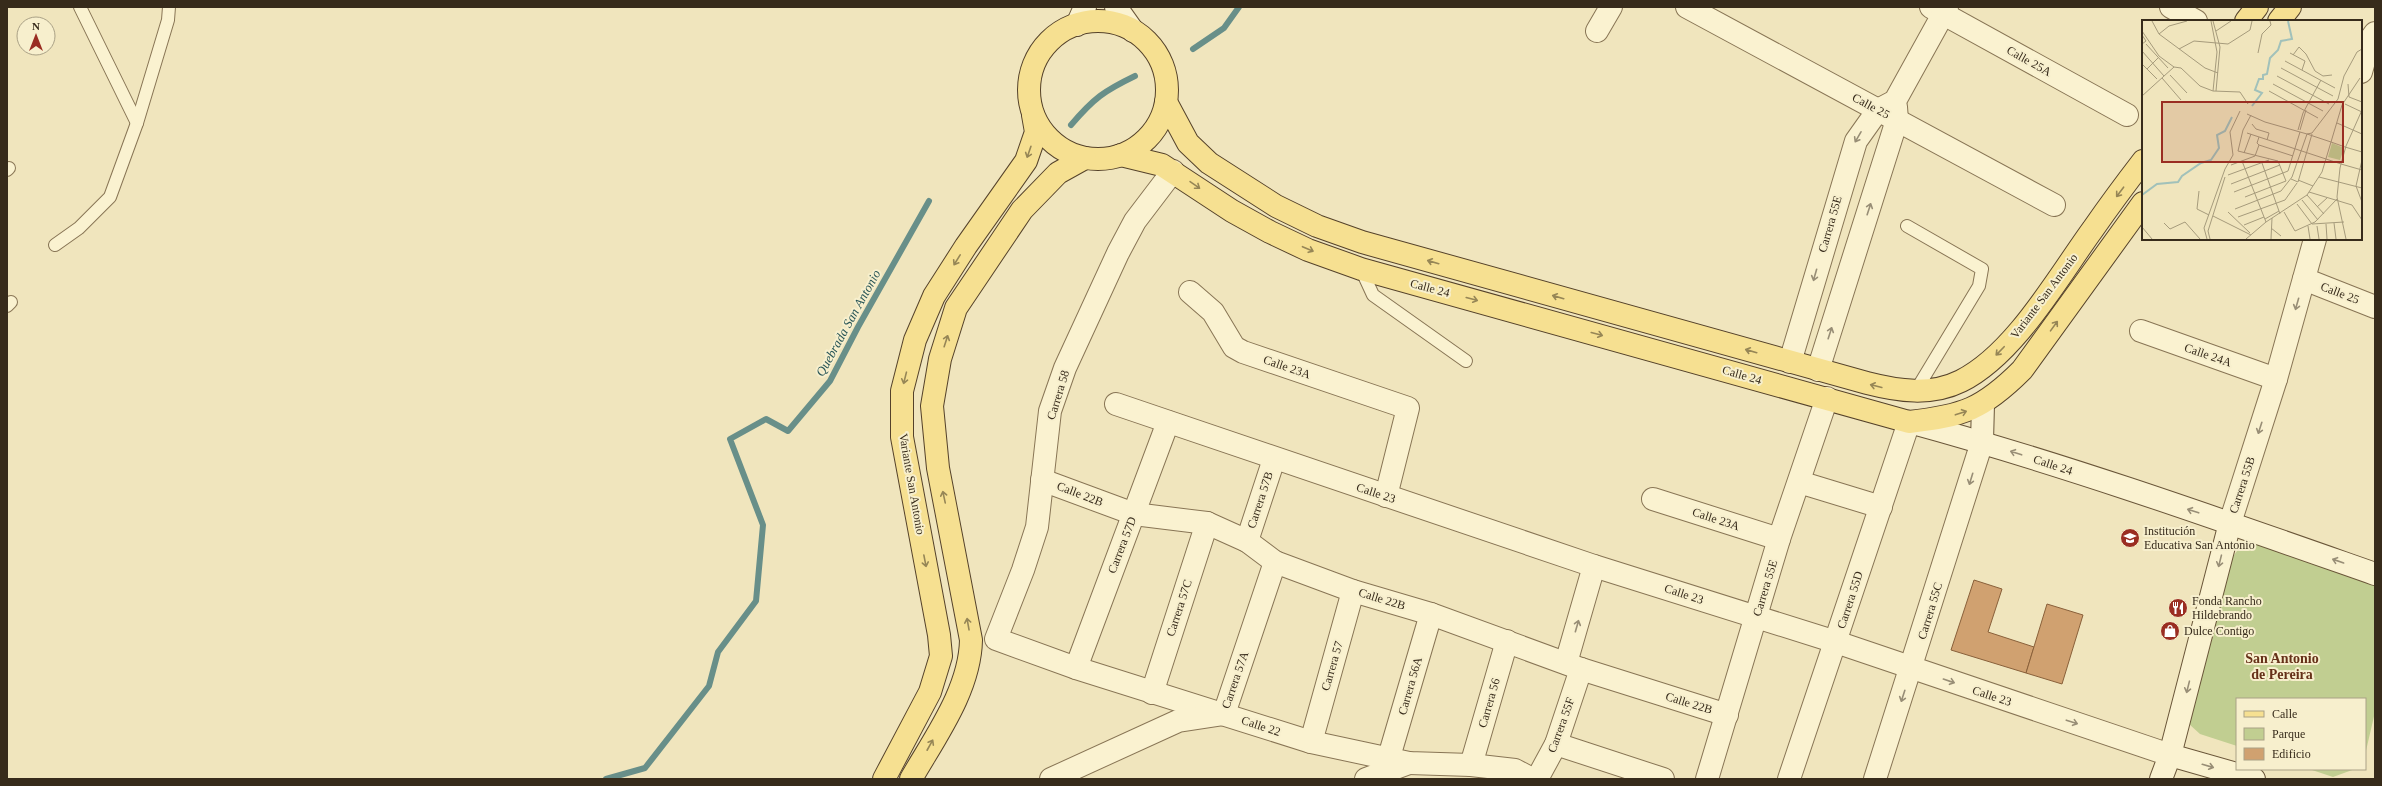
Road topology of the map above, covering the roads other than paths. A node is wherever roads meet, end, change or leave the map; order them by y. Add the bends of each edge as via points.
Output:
1 (80, 7) edge
2 (168, 7) edge
3 (1116, 7) edge
4 (1611, 7) edge
5 (1687, 7) edge
6 (2171, 7) edge
7 (2257, 7) edge
8 (2290, 7) edge
9 (1941, 9) edge
10 (1081, 16) edge
11 (2194, 20) edge
12 (2247, 20) edge
13 (2280, 20) edge
14 (1134, 31) junction
15 (1597, 31) dead end
16 (2375, 33) edge
17 (2362, 68) edge
18 (1166, 102) junction
19 (1890, 110) junction
20 (1033, 115) junction
21 (2126, 115) dead end
22 (137, 123) junction
23 (1121, 155) junction
24 (1085, 158) junction
25 (2142, 161) edge
26 (1173, 171) junction
27 (2142, 204) edge
28 (2054, 206) dead end
29 (1907, 226) dead end
30 (2315, 240) edge
31 (55, 245) dead end
32 (1361, 269) junction
33 (2304, 279) junction
34 (1190, 292) dead end
35 (2375, 307) edge
36 (2141, 331) dead end
37 (1466, 361) dead end
38 (1790, 362) junction
39 (1818, 370) junction
40 (2276, 379) junction
41 (1915, 392) junction
42 (1827, 398) junction
43 (1116, 404) dead end
44 (1984, 404) junction
45 (1168, 422) junction
46 (1909, 422) junction
47 (1982, 442) junction
48 (1274, 459) junction
49 (1042, 480) junction
50 (1799, 482) junction
51 (1386, 496) junction
52 (1653, 499) dead end
53 (1881, 507) junction
54 (1134, 514) junction
55 (2230, 523) junction
56 (1207, 524) junction
57 (1779, 539) junction
58 (1247, 541) junction
59 (1275, 562) junction
60 (1594, 566) junction
61 (2375, 574) edge
62 (1353, 591) junction
63 (1431, 614) junction
64 (1756, 617) junction
65 (996, 639) joint
66 (1507, 641) junction
67 (1836, 642) junction
68 (1573, 666) junction
69 (1076, 668) junction
70 (1912, 669) junction
71 (1152, 693) junction
72 (1224, 714) junction
73 (1727, 715) junction
74 (1311, 742) junction
75 (1556, 744) junction
76 (2170, 755) junction
77 (1399, 760) junction
78 (1471, 765) junction
79 (1058, 778) edge
80 (884, 779) edge
81 (911, 779) edge
82 (1366, 779) edge
83 (1532, 779) edge
84 (1537, 779) edge
85 (1663, 779) edge
86 (1707, 779) edge
87 (1789, 779) edge
88 (1875, 779) edge
89 (2161, 779) edge
90 (2254, 779) edge

1 - 22 lane
2 - 22 lane via 168,20
3 - 14 street
4 - 15 street
5 - 19 street, Calle 25
6 - 11 street
7 - 12 main road
8 - 13 main road
9 - 19 street, Carrera 55E
9 - 21 street, Calle 25A
10 - 14 main road, Variante San Antonio
10 - 20 main road, Variante San Antonio via 1052,38 1035,60 1029,87
14 - 18 main road, Variante San Antonio via 1147,41 1159,59 1167,86
16 - 17 street via 2370,40
18 - 23 main road, Variante San Antonio via 1151,134 1137,147
38 -> 18 main road via 1362,242 1317,226 1276,206 1209,163 1188,143
19 - 28 street, Calle 25
19 -> 38 street, Carrera 55E via 1856,141
39 -> 19 street, Carrera 55E
20 - 24 main road, Variante San Antonio via 1041,130 1053,143
20 -> 80 main road, Variante San Antonio via 1036,132 1026,160 934,296 914,340 902,391 902,437 941,656 930,692
22 - 31 lane via 110,197 79,228
23 - 24 main road, Variante San Antonio
23 - 26 main road, Calle 24 via 1143,159
81 -> 24 main road, Variante San Antonio via 952,706 971,656 971,640 938,468 932,406 940,359 956,308 1022,210 1058,173
25 -> 41 main road, Variante San Antonio via 2018,333 1986,365 1961,382
26 -> 32 main road, Calle 24 via 1232,211 1270,232 1308,250
26 - 49 street, Carrera 58 via 1131,228 1065,368 1050,411
44 -> 27 main road, Variante San Antonio via 2022,370
29 - 41 lane via 1982,269 1979,286
30 - 33 street, Carrera 55B
32 - 37 lane via 1373,295
32 -> 42 main road, Calle 24
33 - 35 street, Calle 25
33 -> 40 street, Carrera 55B
34 - 51 street, Calle 23A via 1213,312 1229,340 1239,350 1408,408
36 - 40 street, Calle 24A
38 - 39 main road
41 -> 39 main road via 1892,390
40 -> 55 street, Carrera 55B
42 - 46 main road, Calle 24
42 - 50 street, Carrera 55E
43 - 45 street, Calle 23
46 -> 44 main road, Variante San Antonio via 1962,414
44 - 47 street, Carrera 55C
45 - 48 street, Calle 23
45 - 54 street, Carrera 57D
46 - 47 street, Calle 24
46 - 53 street, Carrera 55D
55 -> 47 street, Calle 24
47 -> 70 street, Carrera 55C
48 - 51 street, Calle 23
48 - 58 street, Carrera 57B
49 - 54 street, Calle 22B
49 - 65 street, Carrera 58 via 1037,527
50 - 53 street
50 - 57 street, Carrera 55E
51 - 60 street, Calle 23
52 - 57 street, Calle 23A
53 - 67 street, Carrera 55D
54 - 56 street, Calle 22B
54 - 69 street, Carrera 57D
61 -> 55 street, Calle 24
55 -> 76 street, Carrera 55B
56 - 58 street, Calle 22B
56 - 71 street, Carrera 57C
57 - 64 street, Carrera 55E
58 - 59 street, Calle 22B
59 - 62 street, Calle 22B
59 - 72 street, Carrera 57A
60 - 64 street, Calle 23
68 -> 60 street, Carrera 55F
62 - 63 street, Calle 22B
62 - 74 street, Carrera 57
63 - 66 street, Calle 22B
63 - 77 street, Carrera 56A
64 - 67 street, Calle 23
64 - 73 street, Carrera 55E
65 - 69 street, Calle 22
66 - 68 street, Calle 22B
66 - 78 street, Carrera 56
67 - 70 street, Calle 23
67 - 87 street, Carrera 55D
68 - 73 street, Calle 22B
68 - 75 street, Carrera 55F
69 - 71 street, Calle 22
70 -> 76 street, Calle 23
70 -> 88 street, Carrera 55C
71 - 72 street, Calle 22
72 - 74 street, Calle 22
72 - 79 street, Carrera 57A via 1178,721
73 - 86 street, Carrera 55E
74 - 77 street, Calle 22
75 - 84 street, Carrera 55F
75 - 85 street
76 - 89 street, Carrera 55B
76 -> 90 street, Calle 23
77 - 78 street, Calle 22
77 - 82 street
78 - 83 street, Calle 22 via 1515,770

